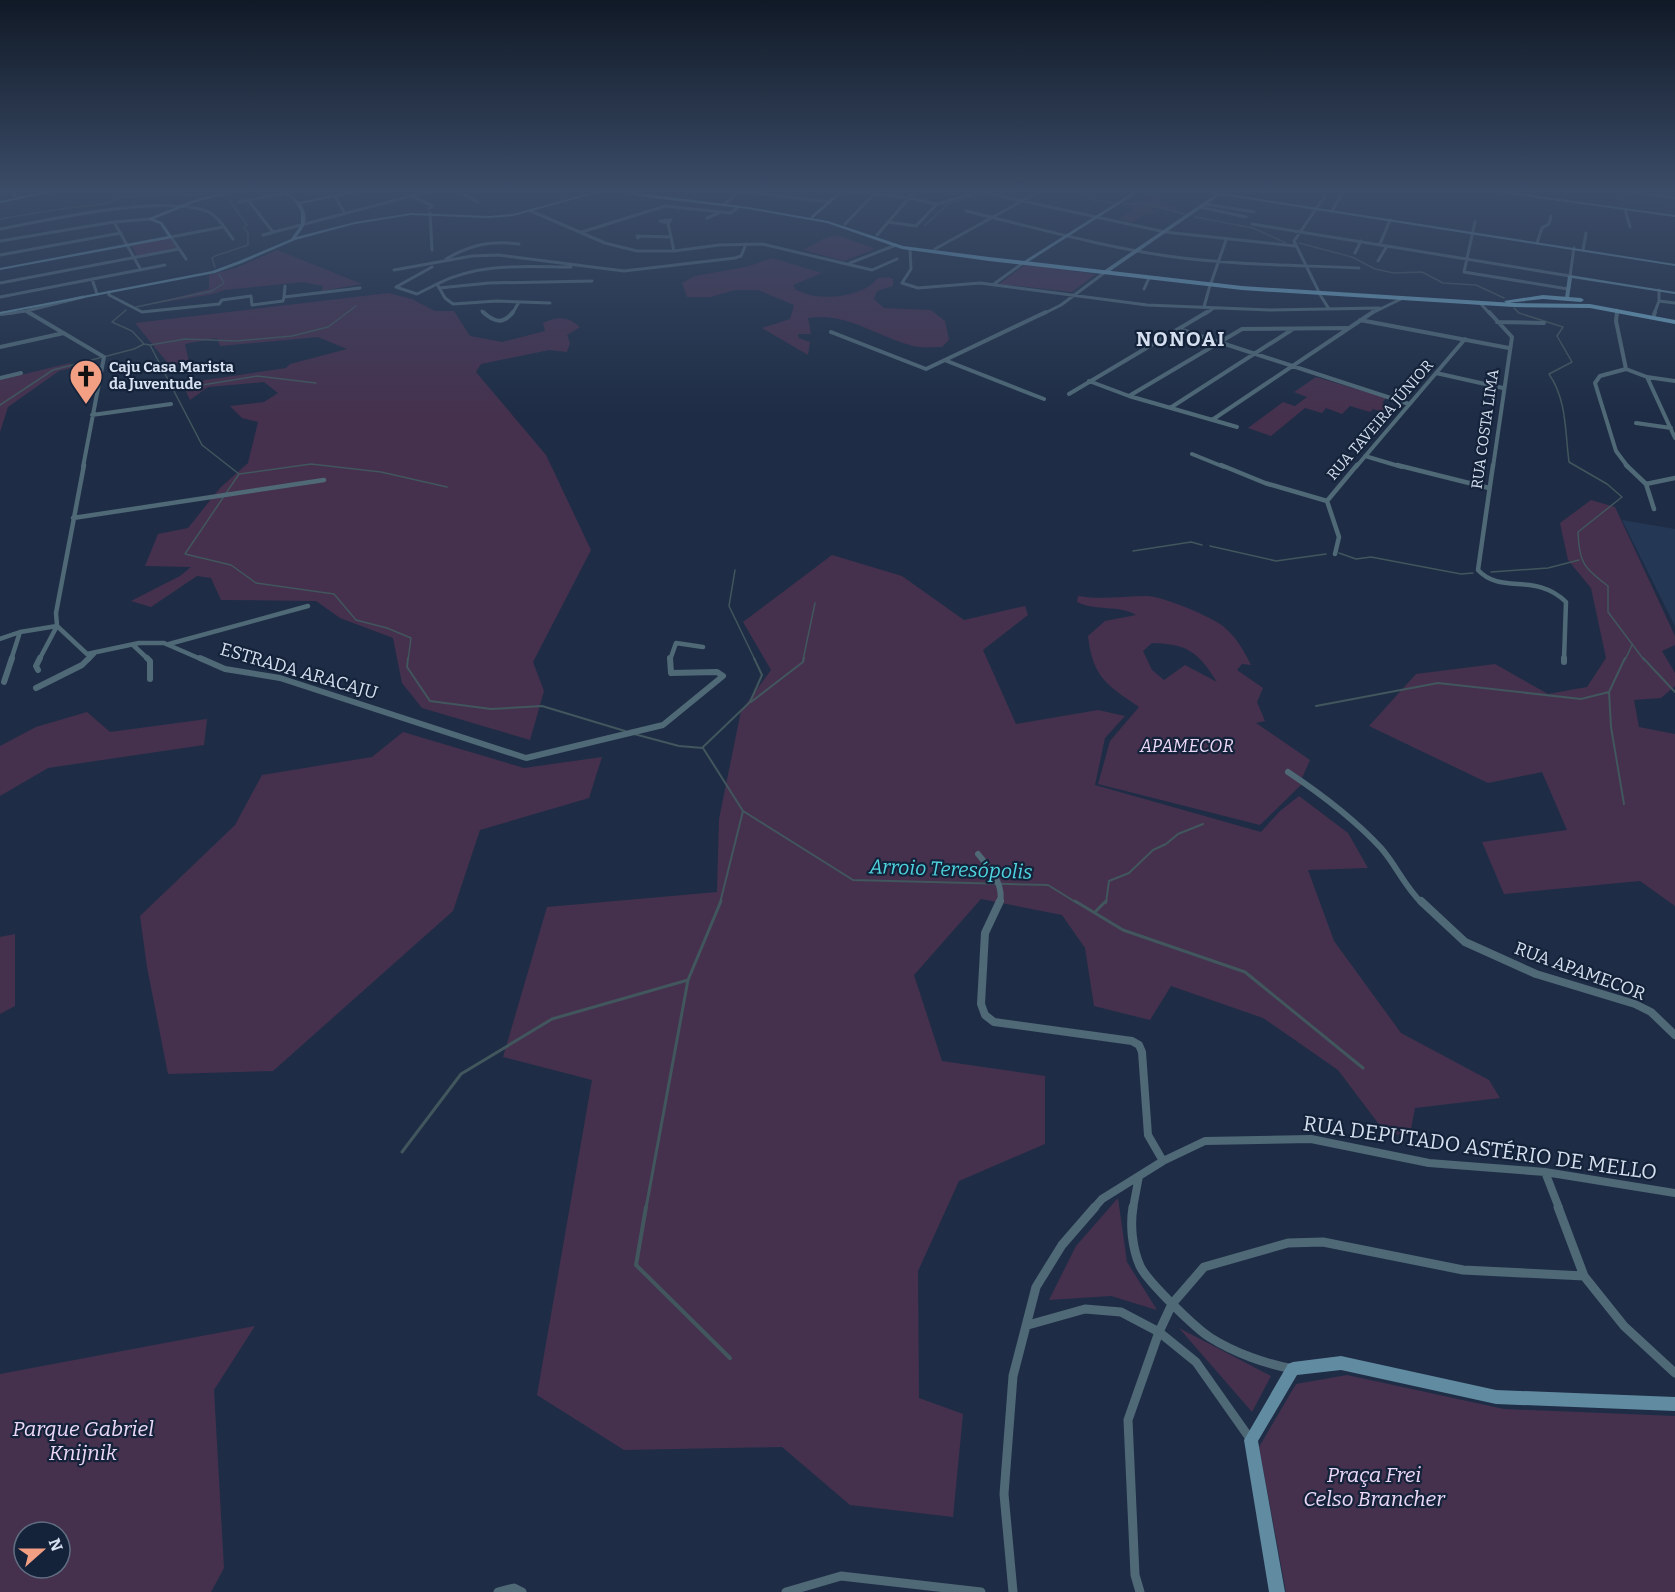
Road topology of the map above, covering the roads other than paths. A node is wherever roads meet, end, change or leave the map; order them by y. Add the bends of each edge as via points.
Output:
1 (20, 265) edge
2 (96, 265) edge
3 (139, 265) edge
4 (164, 265) edge
5 (234, 265) edge
6 (419, 265) edge
7 (579, 265) edge
8 (679, 265) edge
9 (855, 265) edge
10 (884, 265) edge
11 (911, 265) edge
12 (1021, 265) edge
13 (1052, 265) edge
14 (1116, 265) edge
15 (1218, 265) edge
16 (1289, 265) edge
17 (1465, 265) edge
18 (1509, 265) edge
19 (1572, 265) edge
20 (1304, 266) junction
21 (432, 267) dead end
22 (592, 267) junction
23 (1359, 268) dead end
24 (0, 269) edge
25 (141, 270) junction
26 (394, 270) dead end
27 (1106, 272) junction
28 (1570, 276) junction
29 (1149, 278) junction
30 (92, 279) junction
31 (592, 281) dead end
32 (0, 283) edge
33 (1211, 284) junction
34 (994, 285) junction
35 (285, 286) dead end
36 (438, 286) junction
37 (360, 288) dead end
38 (1144, 289) dead end
39 (1568, 290) junction
40 (1659, 290) junction
41 (108, 292) junction
42 (1319, 292) junction
43 (1675, 292) edge
44 (97, 294) junction
45 (1075, 295) junction
46 (84, 296) junction
47 (0, 297) edge
48 (284, 297) junction
49 (1377, 297) junction
50 (1418, 297) junction
51 (1521, 298) junction
52 (1567, 298) junction
53 (1406, 299) junction
54 (1659, 301) junction
55 (519, 302) junction
56 (550, 303) dead end
57 (1675, 303) edge
58 (1389, 304) junction
59 (1481, 304) junction
60 (1532, 306) junction
61 (1564, 306) junction
62 (1204, 307) junction
63 (1215, 308) junction
64 (1379, 308) junction
65 (1329, 309) junction
66 (1617, 310) junction
67 (26, 311) junction
68 (482, 311) dead end
69 (0, 314) edge
70 (1654, 315) junction
71 (1360, 320) junction
72 (1675, 321) edge
73 (1497, 322) junction
74 (1544, 323) dead end
75 (1347, 328) junction
76 (1179, 329) junction
77 (1293, 329) junction
78 (831, 332) dead end
79 (65, 333) junction
80 (1465, 339) junction
81 (1219, 342) junction
82 (0, 347) edge
83 (1509, 348) junction
84 (1255, 355) junction
85 (947, 361) junction
86 (1291, 366) junction
87 (1626, 369) junction
88 (21, 373) dead end
89 (1436, 373) junction
90 (1647, 377) junction
91 (0, 378) edge
92 (1089, 381) junction
93 (1675, 381) edge
94 (1503, 388) junction
95 (1069, 394) dead end
96 (1129, 396) junction
97 (1044, 399) dead end
98 (171, 404) dead end
99 (1409, 404) junction
100 (1170, 408) junction
101 (92, 415) junction
102 (1212, 420) junction
103 (1636, 423) dead end
104 (1237, 427) dead end
105 (1671, 428) junction
106 (1675, 438) edge
107 (1192, 454) dead end
108 (1365, 456) junction
109 (1675, 478) edge
110 (324, 480) dead end
111 (1646, 484) junction
112 (1489, 488) junction
113 (1327, 501) junction
114 (1654, 509) dead end
115 (73, 518) junction
116 (1335, 554) dead end
117 (308, 606) dead end
118 (57, 626) junction
119 (20, 632) junction
120 (0, 639) edge
121 (168, 644) junction
122 (133, 645) junction
123 (704, 647) dead end
124 (94, 654) junction
125 (1563, 662) dead end
126 (38, 670) dead end
127 (150, 679) dead end
128 (4, 682) dead end
129 (36, 688) dead end
130 (1288, 772) dead end
131 (978, 854) dead end
132 (1675, 1035) edge
133 (1163, 1161) junction
134 (1545, 1172) junction
135 (1138, 1176) junction
136 (1675, 1193) edge
137 (1584, 1276) junction
138 (1172, 1304) junction
139 (1028, 1324) junction
140 (1159, 1332) junction
141 (1293, 1369) junction
142 (1675, 1373) edge
143 (1675, 1404) edge
144 (1251, 1440) junction
145 (498, 1592) edge
146 (522, 1592) edge
147 (786, 1592) edge
148 (981, 1592) edge
149 (1014, 1592) edge
150 (1140, 1592) edge
151 (1277, 1592) edge

1 - 24 street
2 - 32 street
3 - 25 street
4 - 25 street
5 - 41 street
6 - 26 street
7 - 22 street
8 - 22 street via 636,271
9 - 10 street via 872,270
11 - 34 street via 911,271 902,281 909,286
12 - 34 street
13 - 27 main road
14 - 27 street
15 - 33 street
16 - 20 street
17 - 39 street via 1464,272
18 - 28 street
19 - 28 street
20 - 23 street
20 - 42 street
21 - 36 street via 396,287 417,294
22 - 36 street via 483,269 453,276
25 - 30 street
27 - 29 main road
27 - 33 main road
27 - 45 street
28 - 39 street
28 - 40 street
29 - 33 main road
29 - 38 street
30 - 44 street
30 - 47 street
31 - 36 street
33 - 42 main road
33 - 62 street
34 - 45 street
35 - 48 street
36 - 55 street via 453,304
37 - 48 street
39 - 52 street
40 - 43 street
40 - 54 street
41 - 44 street
41 - 48 street via 142,312 219,304 222,300 251,296 252,305 282,302
42 - 49 main road
42 - 50 main road
42 - 65 street
44 - 46 street
45 - 62 street via 1138,304
45 - 85 street
46 - 67 street
46 - 69 street
49 - 53 main road
49 - 58 main road
50 - 51 main road via 1501,302
50 - 53 main road
51 - 52 main road
51 - 60 main road
52 - 61 main road
52 - 70 main road
53 - 58 street
53 - 59 main road
54 - 57 street
54 - 70 street
55 - 56 street
55 - 68 street via 507,320 493,321
58 - 64 street
59 - 60 main road
59 - 73 street, RUA COSTA LIMA
60 - 61 main road
61 - 66 main road
62 - 63 street
63 - 65 street
63 - 76 street
64 - 65 street
64 - 71 street
66 - 72 main road
66 - 87 street
67 - 69 street
67 - 79 street
70 - 72 main road
71 - 75 street
71 - 80 street
73 - 74 street
73 - 83 street, RUA COSTA LIMA via 1512,337
75 - 77 street
75 - 86 street
76 - 81 street
76 - 92 street
77 - 81 street via 1242,329
77 - 84 street
78 - 85 street via 926,369
79 - 82 street
79 - 101 street via 104,357
80 - 83 street
80 - 89 street, RUA TAVEIRA JÚNIOR
81 - 84 street
81 - 96 street
83 - 94 street, RUA COSTA LIMA
84 - 86 street
84 - 100 street
85 - 97 street
86 - 99 street
86 - 102 street
87 - 90 street
87 - 111 street via 1600,376 1595,383 1616,451
88 - 91 street
89 - 94 street
89 - 99 street, RUA TAVEIRA JÚNIOR
90 - 93 street
90 - 105 street
92 - 95 street
92 - 96 street
94 - 112 street, RUA COSTA LIMA
96 - 100 street
98 - 101 street
99 - 108 street, RUA TAVEIRA JÚNIOR
100 - 102 street
101 - 115 street
102 - 104 street
103 - 105 street
105 - 106 street
107 - 113 street via 1265,483
108 - 112 street via 1422,474
108 - 113 street, RUA TAVEIRA JÚNIOR
109 - 111 street
110 - 115 street
111 - 114 street
112 - 125 street, RUA COSTA LIMA via 1478,570 1492,582 1527,582 1561,594 1566,602
113 - 116 street, RUA TAVEIRA JÚNIOR via 1339,537
115 - 118 street
117 - 121 street
118 - 119 street
118 - 124 street via 87,654
118 - 126 street via 37,660
119 - 120 street
119 - 128 street
121 - 122 street, ESTRADA ARACAJU
121 - 123 street, ESTRADA ARACAJU via 225,669 280,678 526,758 663,725 723,676 717,672 671,673 676,643
122 - 124 street, ESTRADA ARACAJU
122 - 127 street via 150,661
124 - 129 street
130 - 132 street, RUA APAMECOR via 1314,789 1381,848 1413,894 1466,942 1536,974 1635,1004 1651,1012
131 - 133 street via 1002,891 999,907 985,933 981,1004 986,1015 994,1022 1139,1045 1148,1135
133 - 134 street, RUA DEPUTADO ASTÉRIO DE MELLO via 1205,1142 1311,1139 1429,1163
133 - 135 street, RUA DEPUTADO ASTÉRIO DE MELLO
134 - 136 street, RUA DEPUTADO ASTÉRIO DE MELLO
134 - 137 street
135 - 138 street via 1130,1224 1140,1266
135 - 139 street, RUA DEPUTADO ASTÉRIO DE MELLO via 1102,1199 1062,1245 1036,1287
137 - 138 street via 1463,1270 1323,1242 1288,1243 1204,1268
137 - 142 street via 1623,1326
138 - 140 street
138 - 141 street via 1210,1338 1271,1365
139 - 140 street via 1086,1309 1121,1312
139 - 149 street, RUA DEPUTADO ASTÉRIO DE MELLO via 1013,1376 1004,1494
140 - 144 street via 1196,1362
140 - 150 street via 1128,1420 1135,1575
141 - 143 street via 1341,1363 1496,1396
141 - 144 street
144 - 151 street
145 - 146 street via 514,1588
147 - 148 street via 841,1576

